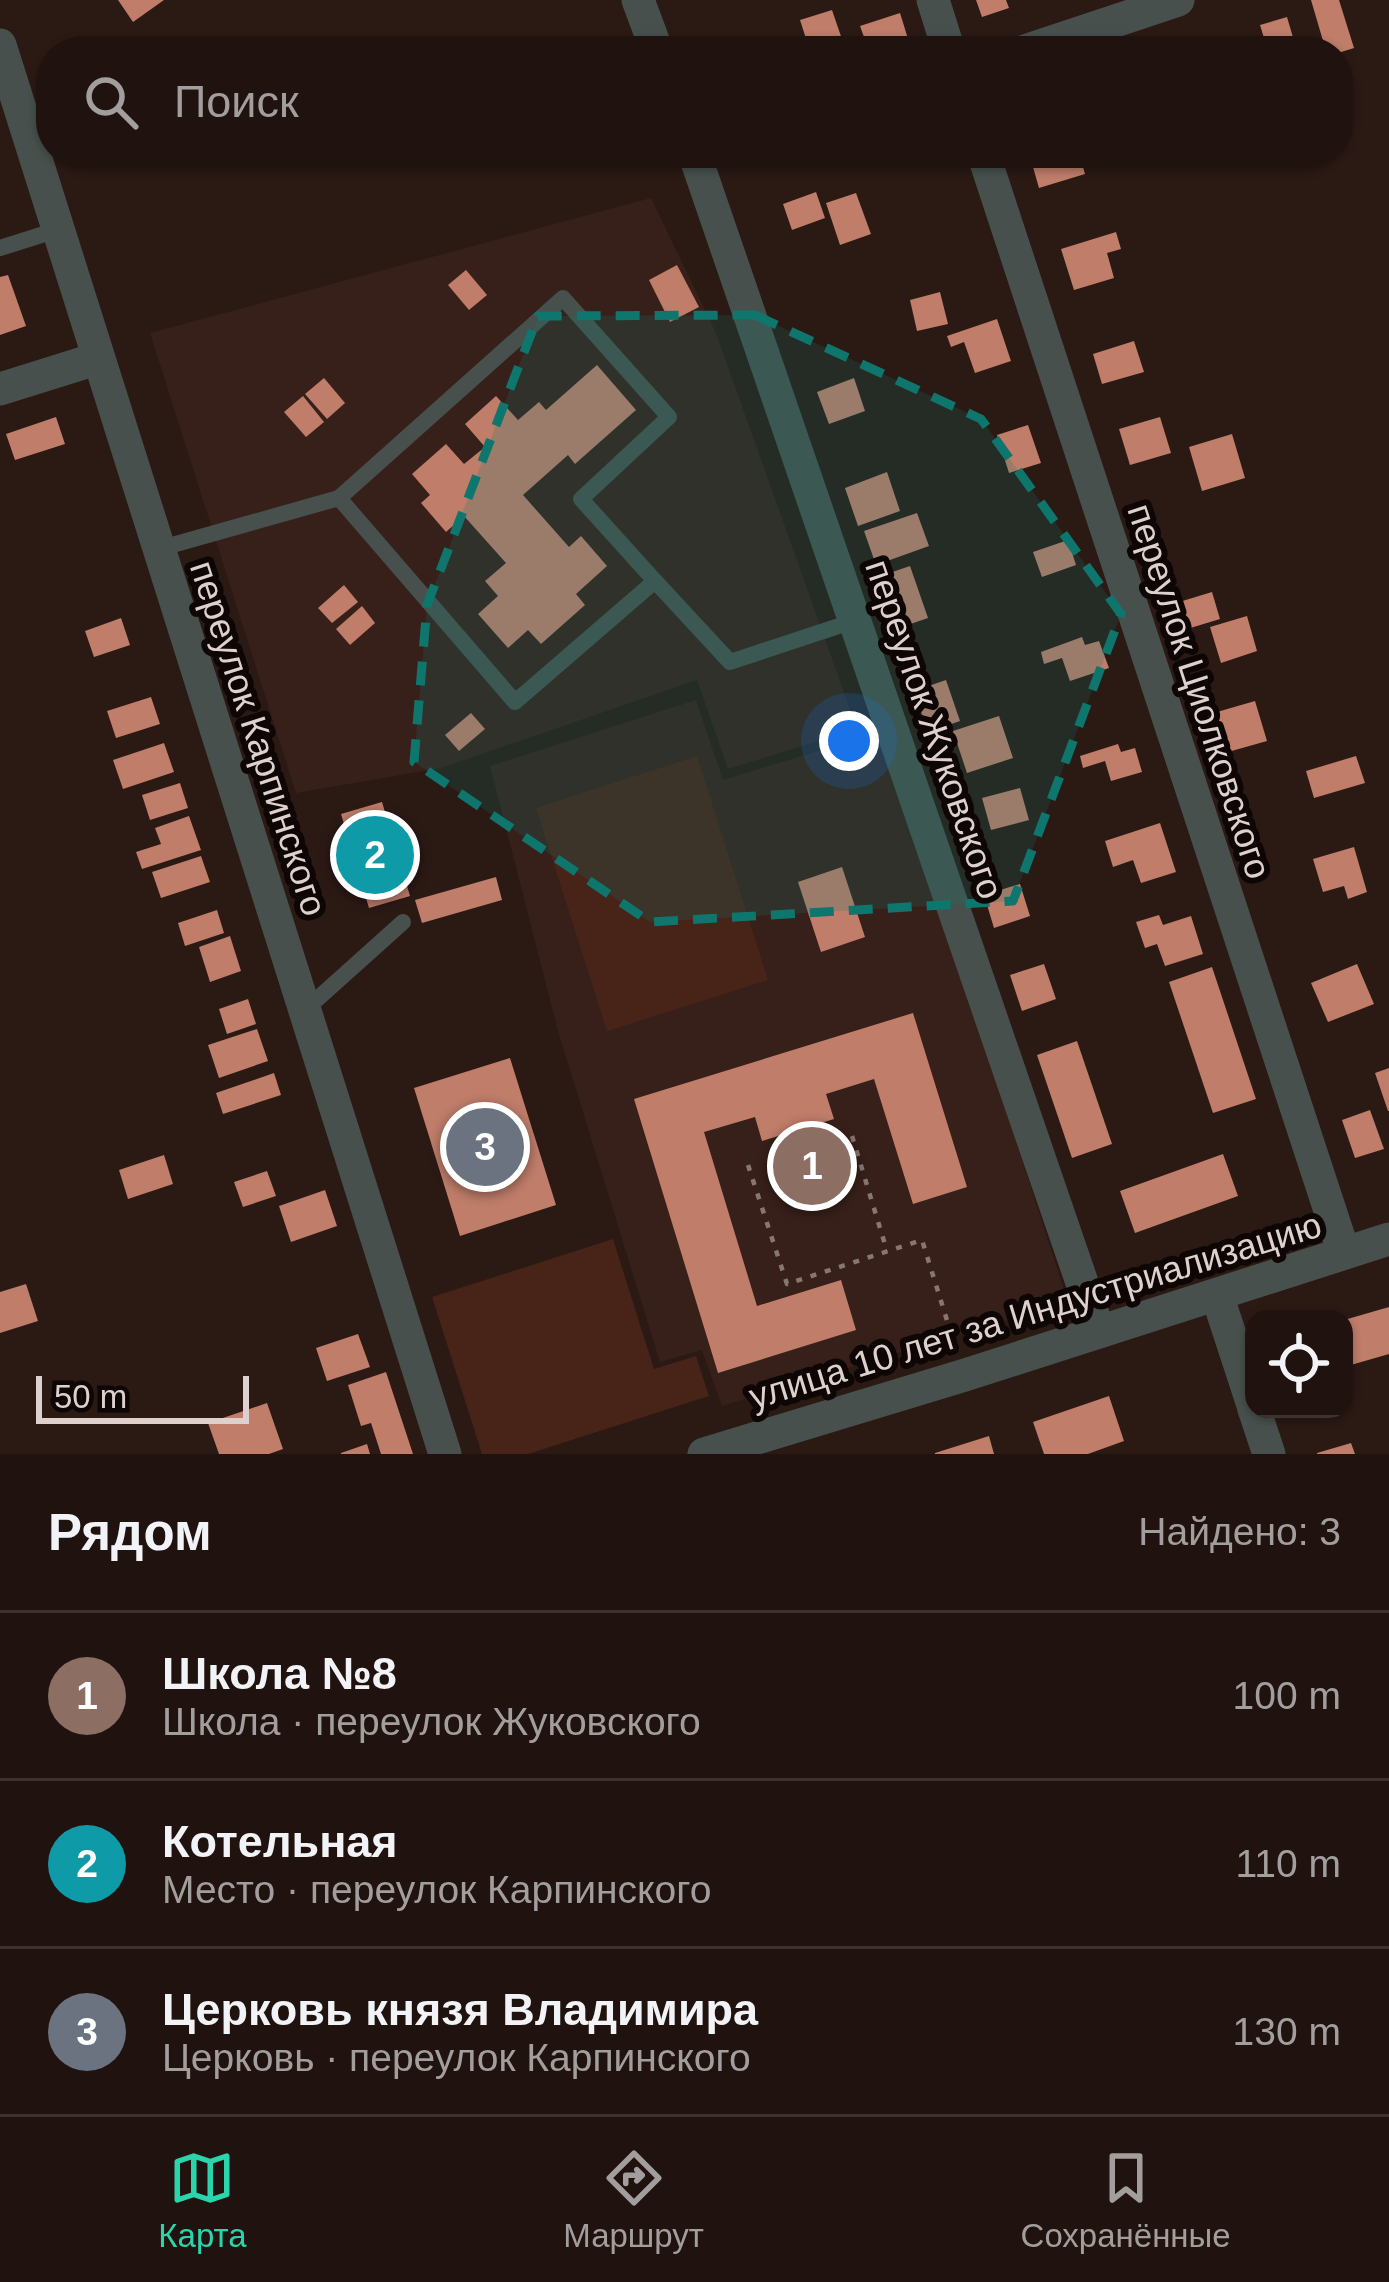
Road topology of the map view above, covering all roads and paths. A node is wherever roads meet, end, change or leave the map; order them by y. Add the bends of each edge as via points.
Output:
1 (638, 0) edge
2 (933, 0) edge
3 (1178, 0) edge
4 (651, 36) edge
5 (944, 36) edge
6 (1070, 36) edge
7 (0, 45) edge
8 (36, 162) edge
9 (38, 168) edge
10 (705, 168) edge
11 (987, 168) edge
12 (57, 230) junction
13 (0, 248) edge
14 (96, 359) junction
15 (0, 389) edge
16 (339, 498) junction
17 (158, 549) junction
18 (655, 581) junction
19 (857, 620) junction
20 (403, 922) dead end
21 (304, 1010) junction
22 (852, 1136) dead end
23 (748, 1165) dead end
24 (1389, 1239) edge
25 (887, 1251) junction
26 (1344, 1253) junction
27 (1217, 1295) junction
28 (1099, 1332) junction
29 (965, 1376) junction
30 (1245, 1381) edge
31 (1257, 1418) edge
32 (445, 1454) edge
33 (704, 1454) edge
34 (1269, 1454) edge

1 - 4 street
2 - 5 street
3 - 6 street
7 - 8 street, переулок Карпинского
9 - 12 street, переулок Карпинского
10 - 19 street, переулок Жуковского
11 - 26 street, переулок Циолковского
12 - 13 lane
12 - 14 street, переулок Карпинского
14 - 15 street
14 - 17 street, переулок Карпинского
16 - 17 lane
16 - 18 lane via 515,702
16 - 18 lane via 563,298 669,417 581,499
17 - 21 street, переулок Карпинского
18 - 19 lane via 730,662
19 - 28 street, переулок Жуковского
20 - 21 lane
21 - 32 street, переулок Карпинского
22 - 25 path
23 - 25 path via 787,1284
24 - 26 street, улица 10 лет за Индустриализацию
25 - 29 path via 922,1240
26 - 27 street, улица 10 лет за Индустриализацию
27 - 28 street, улица 10 лет за Индустриализацию
27 - 30 street
28 - 29 street, улица 10 лет за Индустриализацию
29 - 33 street, улица 10 лет за Индустриализацию
31 - 34 street

